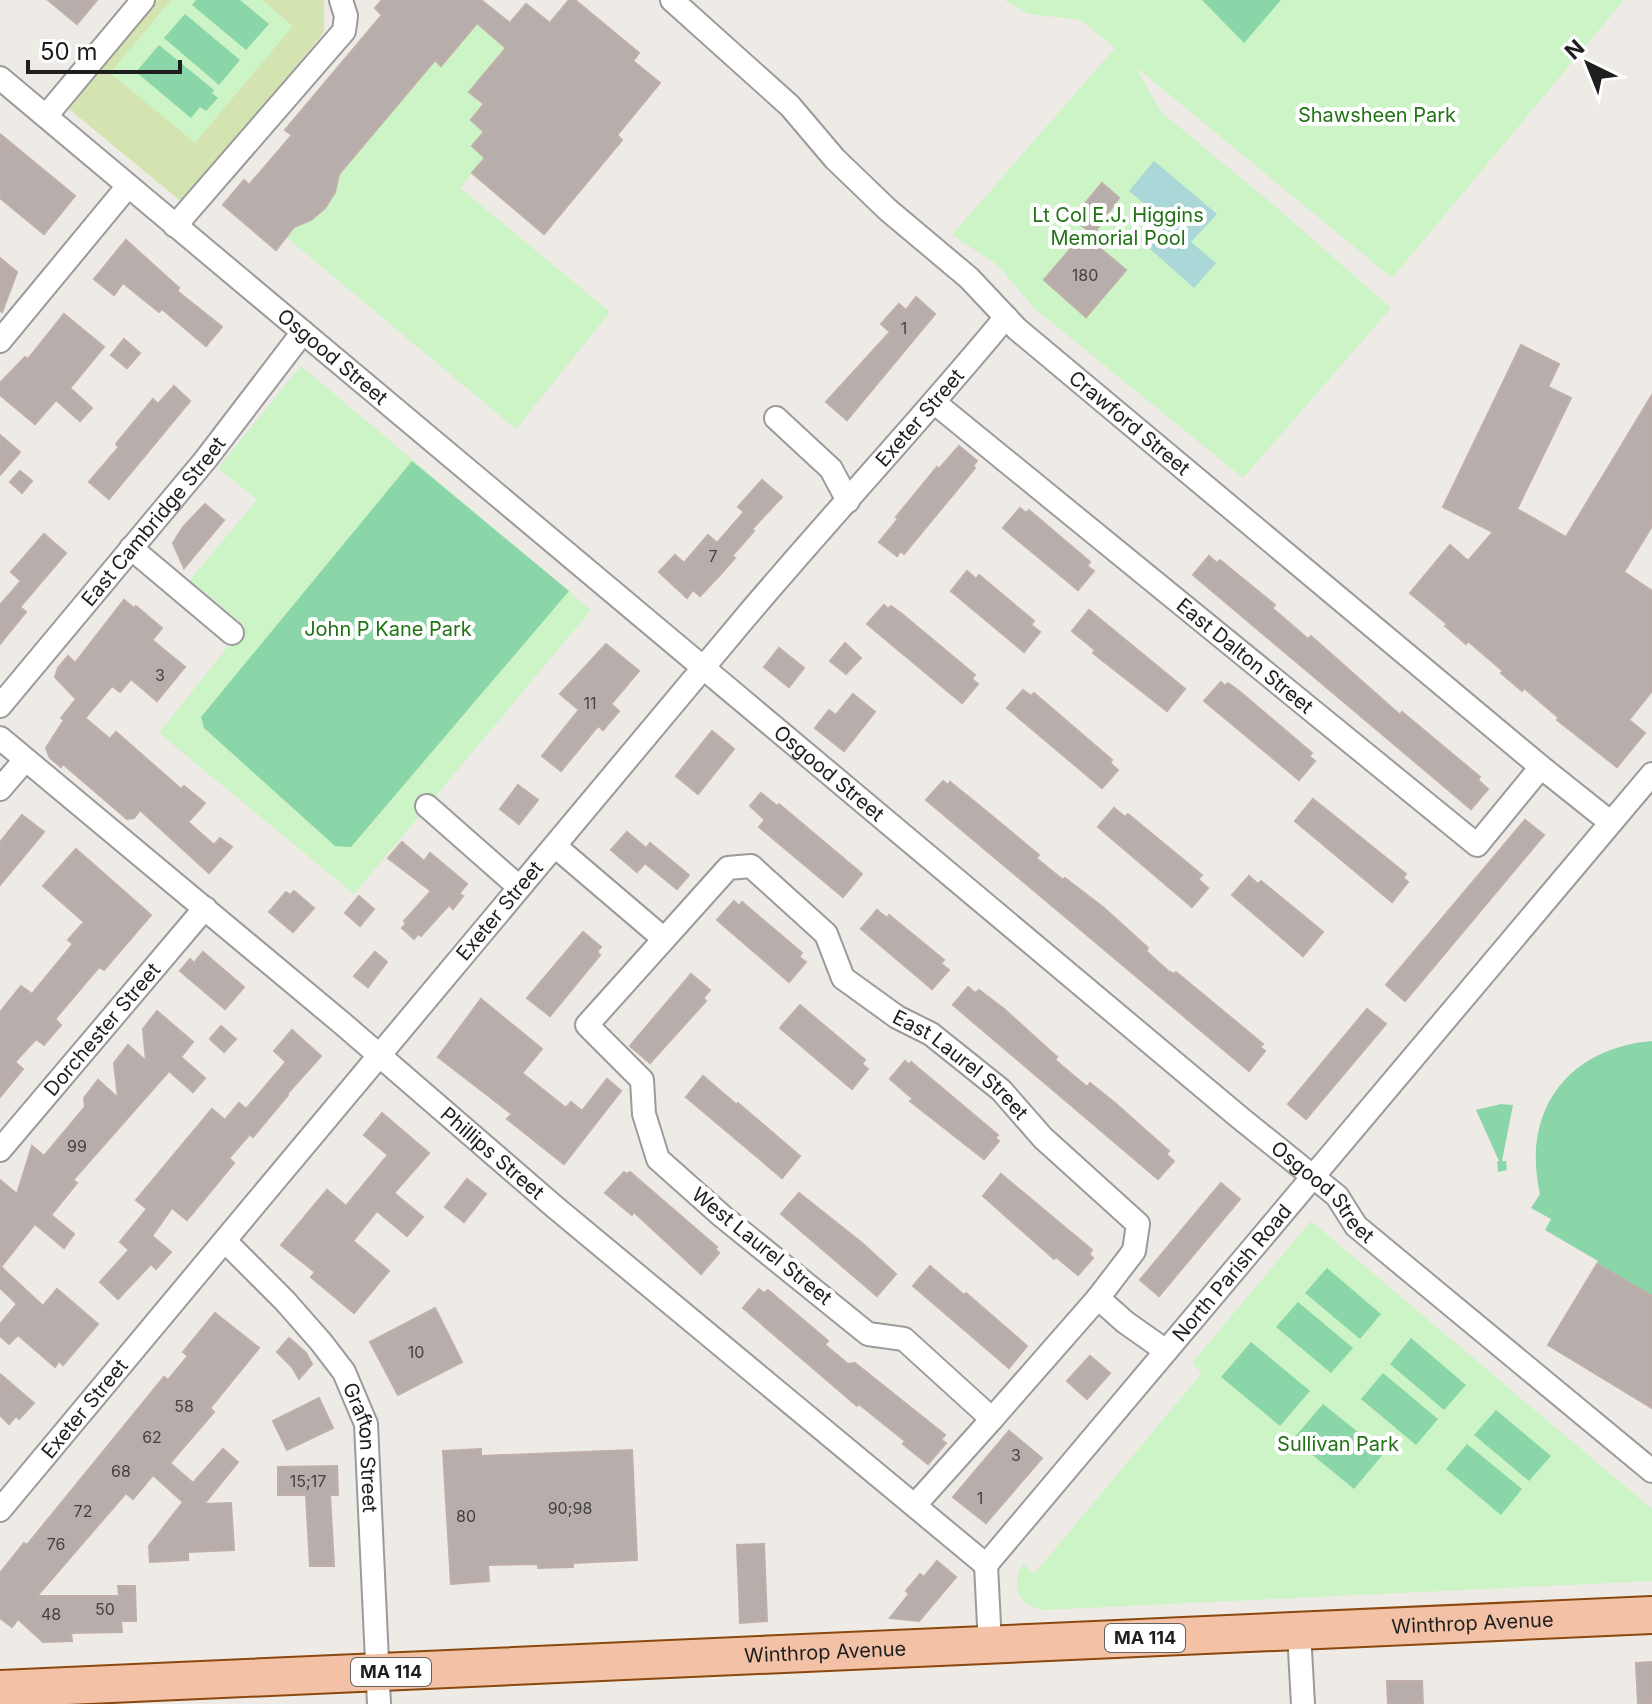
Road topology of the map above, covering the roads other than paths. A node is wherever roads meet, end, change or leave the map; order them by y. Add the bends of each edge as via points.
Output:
1 (143, 0) edge
2 (672, 0) edge
3 (342, 1) edge
4 (0, 78) edge
5 (46, 116) junction
6 (128, 186) junction
7 (175, 226) junction
8 (1006, 317) junction
9 (303, 332) junction
10 (0, 341) edge
11 (935, 403) junction
12 (776, 418) dead end
13 (848, 501) junction
14 (131, 548) junction
15 (232, 633) dead end
16 (704, 667) junction
17 (0, 706) edge
18 (0, 738) edge
19 (25, 760) junction
20 (1541, 767) junction
21 (1652, 774) edge
22 (0, 789) edge
23 (427, 806) dead end
24 (1610, 822) junction
25 (555, 846) junction
26 (519, 887) junction
27 (205, 908) junction
28 (664, 939) junction
29 (380, 1056) junction
30 (0, 1150) edge
31 (1314, 1177) junction
32 (225, 1241) junction
33 (1098, 1298) junction
34 (1166, 1351) junction
35 (992, 1419) junction
36 (1652, 1471) edge
37 (915, 1505) junction
38 (0, 1510) edge
39 (986, 1565) junction
40 (1652, 1615) edge
41 (1299, 1632) junction
42 (990, 1645) junction
43 (379, 1688) edge
44 (0, 1689) edge
45 (1303, 1704) edge

1 - 5 street
2 - 8 street, Crawford Street via 790,106 835,159
3 - 7 street via 344,31
4 - 5 street, Osgood Street
5 - 6 street, Osgood Street
6 - 7 street, Osgood Street
6 - 10 street
7 - 9 street, Osgood Street
8 - 11 street, Exeter Street
8 - 20 street, Crawford Street
9 - 14 street, East Cambridge Street
9 - 16 street, Osgood Street
11 - 13 street, Exeter Street
11 - 20 street, East Dalton Street via 1477,845
12 - 13 street via 831,469
13 - 16 street, Exeter Street
14 - 15 street
14 - 17 street, East Cambridge Street
16 - 25 street, Exeter Street
16 - 31 street, Osgood Street
18 - 19 street, Phillips Street
19 - 22 street
19 - 27 street, Phillips Street
20 - 24 street, Crawford Street
21 - 24 street, North Parish Road
23 - 26 street
24 - 31 street, North Parish Road
25 - 26 street, Exeter Street
25 - 28 street
26 - 29 street, Exeter Street
27 - 29 street, Phillips Street
27 - 30 street, Dorchester Street
28 - 33 street, East Laurel Street via 728,868 751,866 826,934 843,978 931,1034 1001,1090 1043,1138 1138,1224 1134,1251
28 - 35 street, West Laurel Street via 587,1025 642,1080 644,1114 658,1159 868,1334 904,1339
29 - 32 street, Exeter Street
29 - 37 street, Phillips Street
31 - 34 street, North Parish Road
31 - 36 street, Osgood Street via 1337,1196 1356,1226
32 - 38 street, Exeter Street
32 - 43 street, Grafton Street via 321,1342 344,1372 366,1424
33 - 34 street
33 - 35 street
34 - 39 street, North Parish Road
35 - 37 street
37 - 39 street, Phillips Street
39 - 42 street
40 - 41 main road, Winthrop Avenue / MA 114
41 - 42 main road, Winthrop Avenue / MA 114
41 - 45 street
42 - 43 main road, Winthrop Avenue / MA 114
43 - 44 main road, Winthrop Avenue / MA 114

